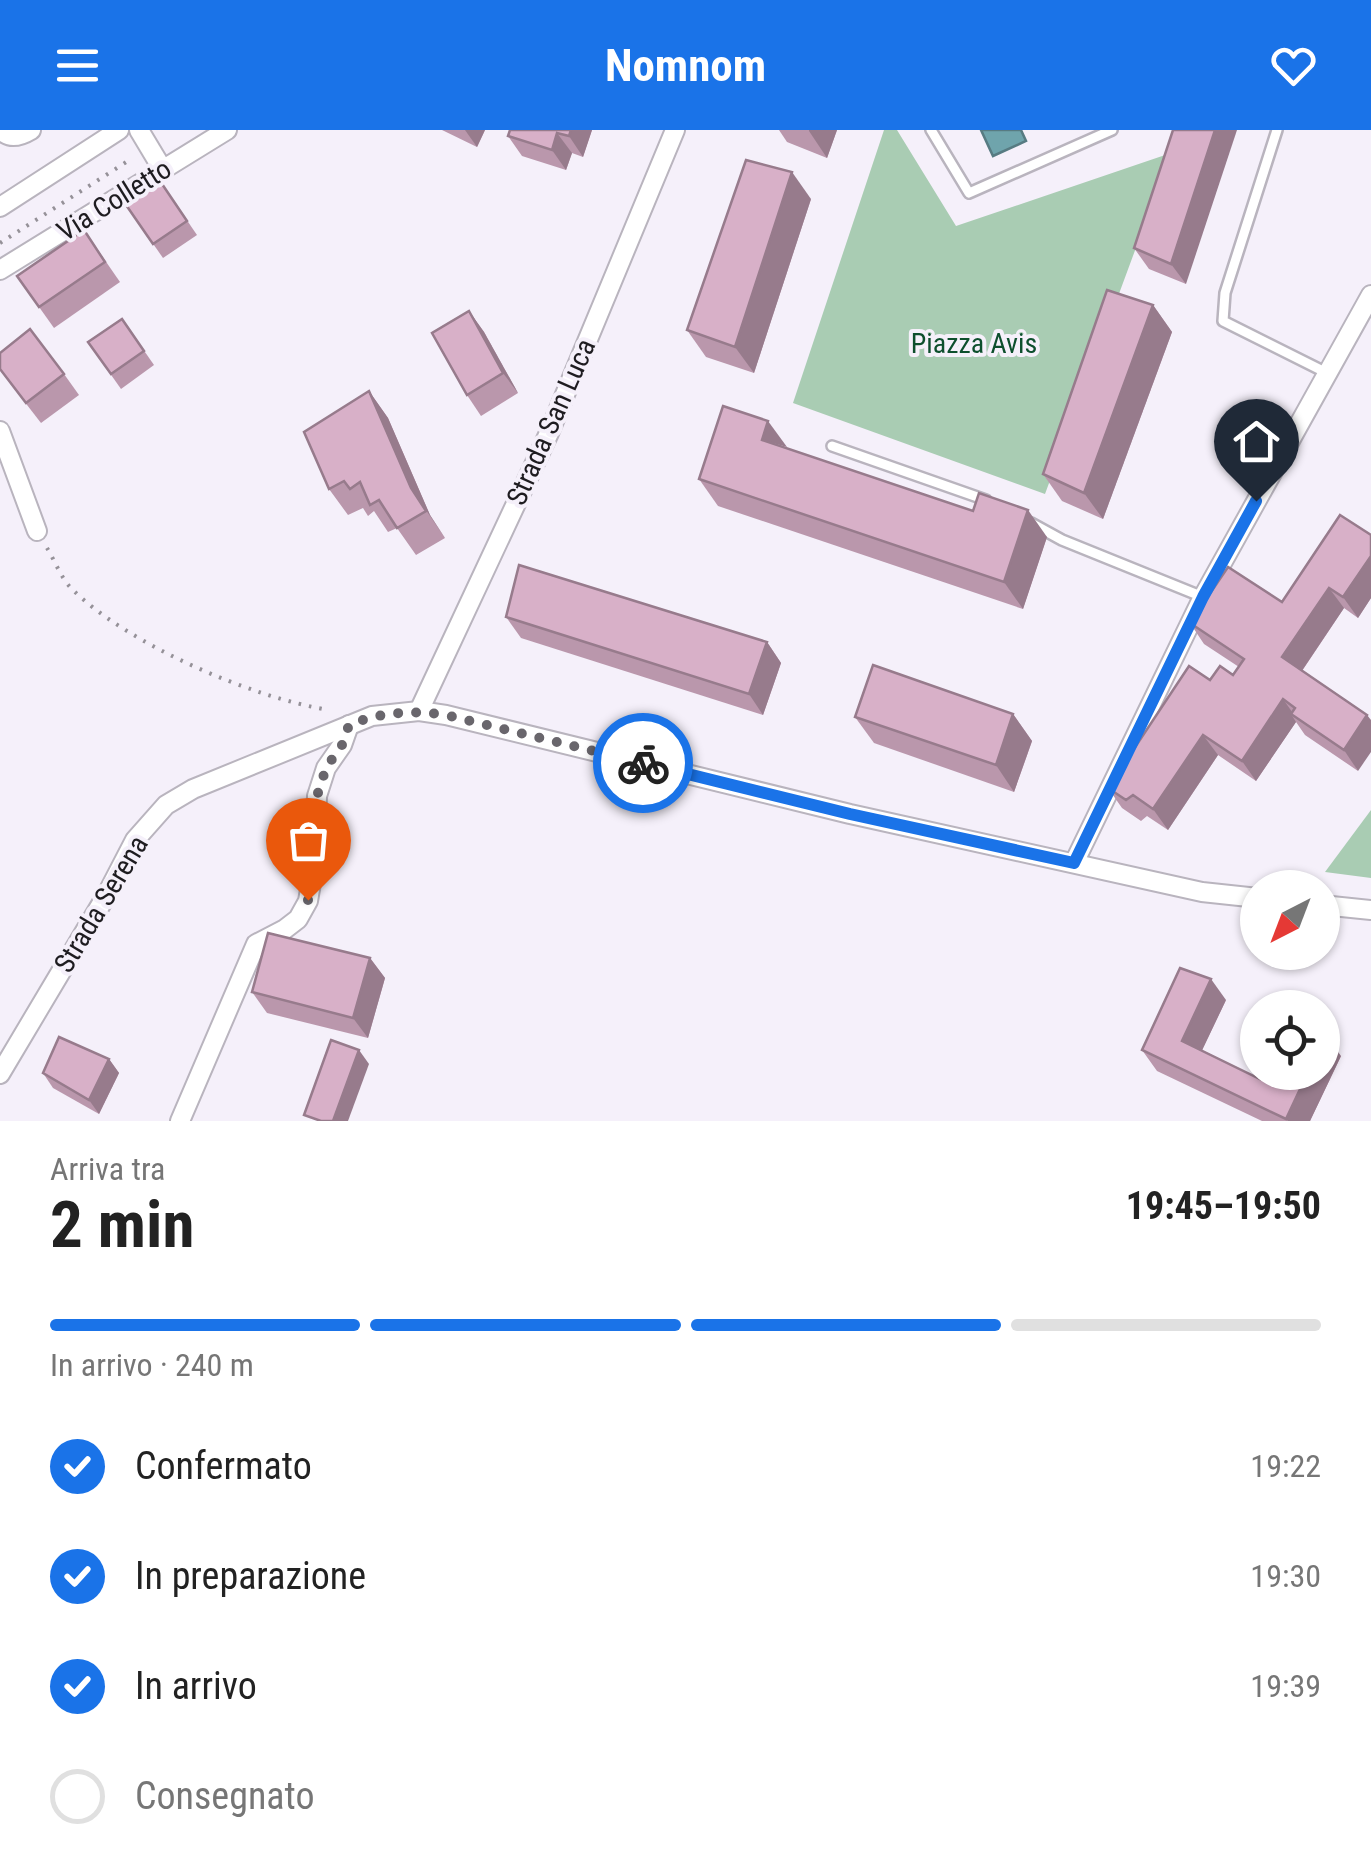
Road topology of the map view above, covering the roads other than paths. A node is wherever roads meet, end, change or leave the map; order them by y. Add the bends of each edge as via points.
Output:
1 (1, 130) edge
2 (31, 130) edge
3 (119, 130) edge
4 (138, 130) edge
5 (227, 130) edge
6 (675, 130) edge
7 (931, 130) edge
8 (1112, 130) edge
9 (1277, 130) edge
10 (164, 170) junction
11 (0, 207) edge
12 (0, 270) edge
13 (1371, 295) edge
14 (1328, 373) junction
15 (0, 431) edge
16 (832, 446) dead end
17 (995, 503) edge
18 (1028, 521) edge
19 (37, 531) road end
20 (1203, 597) junction
21 (419, 711) junction
22 (349, 725) junction
23 (1074, 863) junction
24 (1240, 896) edge
25 (1340, 907) edge
26 (1371, 910) edge
27 (0, 1074) edge
28 (180, 1121) edge

1 - 2 street via 14,137
3 - 11 street
4 - 10 street
5 - 10 street, Via Colletto
6 - 21 street, Strada San Luca via 549,433
7 - 8 lane via 968,193
9 - 14 lane via 1225,292 1223,321
10 - 12 street, Via Colletto
13 - 14 street
14 - 20 street
15 - 19 street
16 - 17 lane
18 - 20 lane
20 - 23 street
21 - 22 street, Strada Serena
21 - 23 street, Strada Serena
22 - 27 street, Strada Serena via 166,805 135,840
22 - 28 street via 317,796 308,900 298,919 256,944
23 - 24 street, Strada Serena
25 - 26 street

